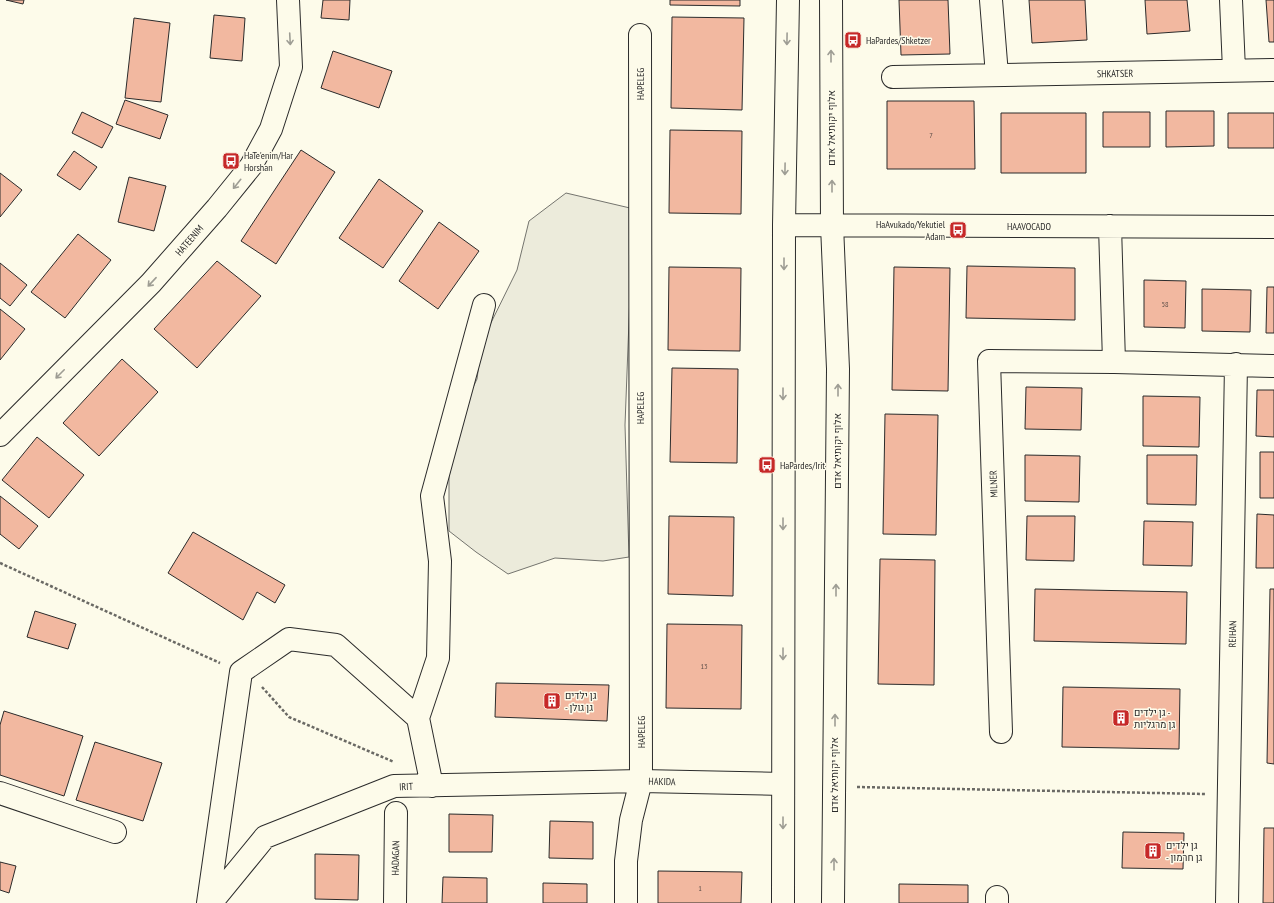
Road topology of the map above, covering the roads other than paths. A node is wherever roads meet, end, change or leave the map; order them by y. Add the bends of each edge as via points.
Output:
1 (288, 0) edge
2 (788, 0) edge
3 (830, 0) edge
4 (991, 0) edge
5 (1231, 0) edge
6 (640, 35) dead end
7 (1234, 70) junction
8 (1274, 70) edge
9 (997, 75) junction
10 (893, 77) dead end
11 (784, 225) junction
12 (832, 225) junction
13 (1110, 226) junction
14 (1274, 227) edge
15 (484, 304) dead end
16 (1114, 362) junction
17 (1236, 364) junction
18 (1274, 366) edge
19 (0, 435) edge
20 (418, 718) junction
21 (1001, 732) dead end
22 (641, 781) junction
23 (783, 784) junction
24 (432, 786) junction
25 (0, 793) edge
26 (396, 813) dead end
27 (115, 832) dead end
28 (209, 903) edge
29 (395, 903) edge
30 (626, 903) edge
31 (782, 903) edge
32 (833, 903) edge
33 (1227, 903) edge

1 -> 19 street, HATEENIM via 291,67 270,129 252,166 151,283
2 -> 11 street
12 -> 3 street, אלוף יקותיאל אדם
4 - 9 street
5 - 7 street
6 - 22 street, HAPELEG
7 - 8 street, SHKATSER
7 - 9 street, SHKATSER
9 - 10 street, SHKATSER
11 - 12 street, HAAVOCADO
11 -> 23 street
12 - 13 street, HAAVOCADO
32 -> 12 street, אלוף יקותיאל אדם via 838,369
13 - 14 street, HAAVOCADO
13 - 16 street
15 - 20 street via 432,496 440,561 438,658
16 - 17 street, MILNER
16 - 21 street, MILNER via 989,362
17 - 18 street, MILNER
17 - 33 street, REIHAN
20 - 24 street
20 - 28 street via 336,645 290,639 241,672
22 - 23 street, HAKIDA
22 - 24 street, IRIT
22 - 30 street, HAKIDA via 631,820 626,861
23 -> 31 street
24 - 28 street, IRIT via 394,786 266,837
25 - 27 street
26 - 29 street, HADAGAN

